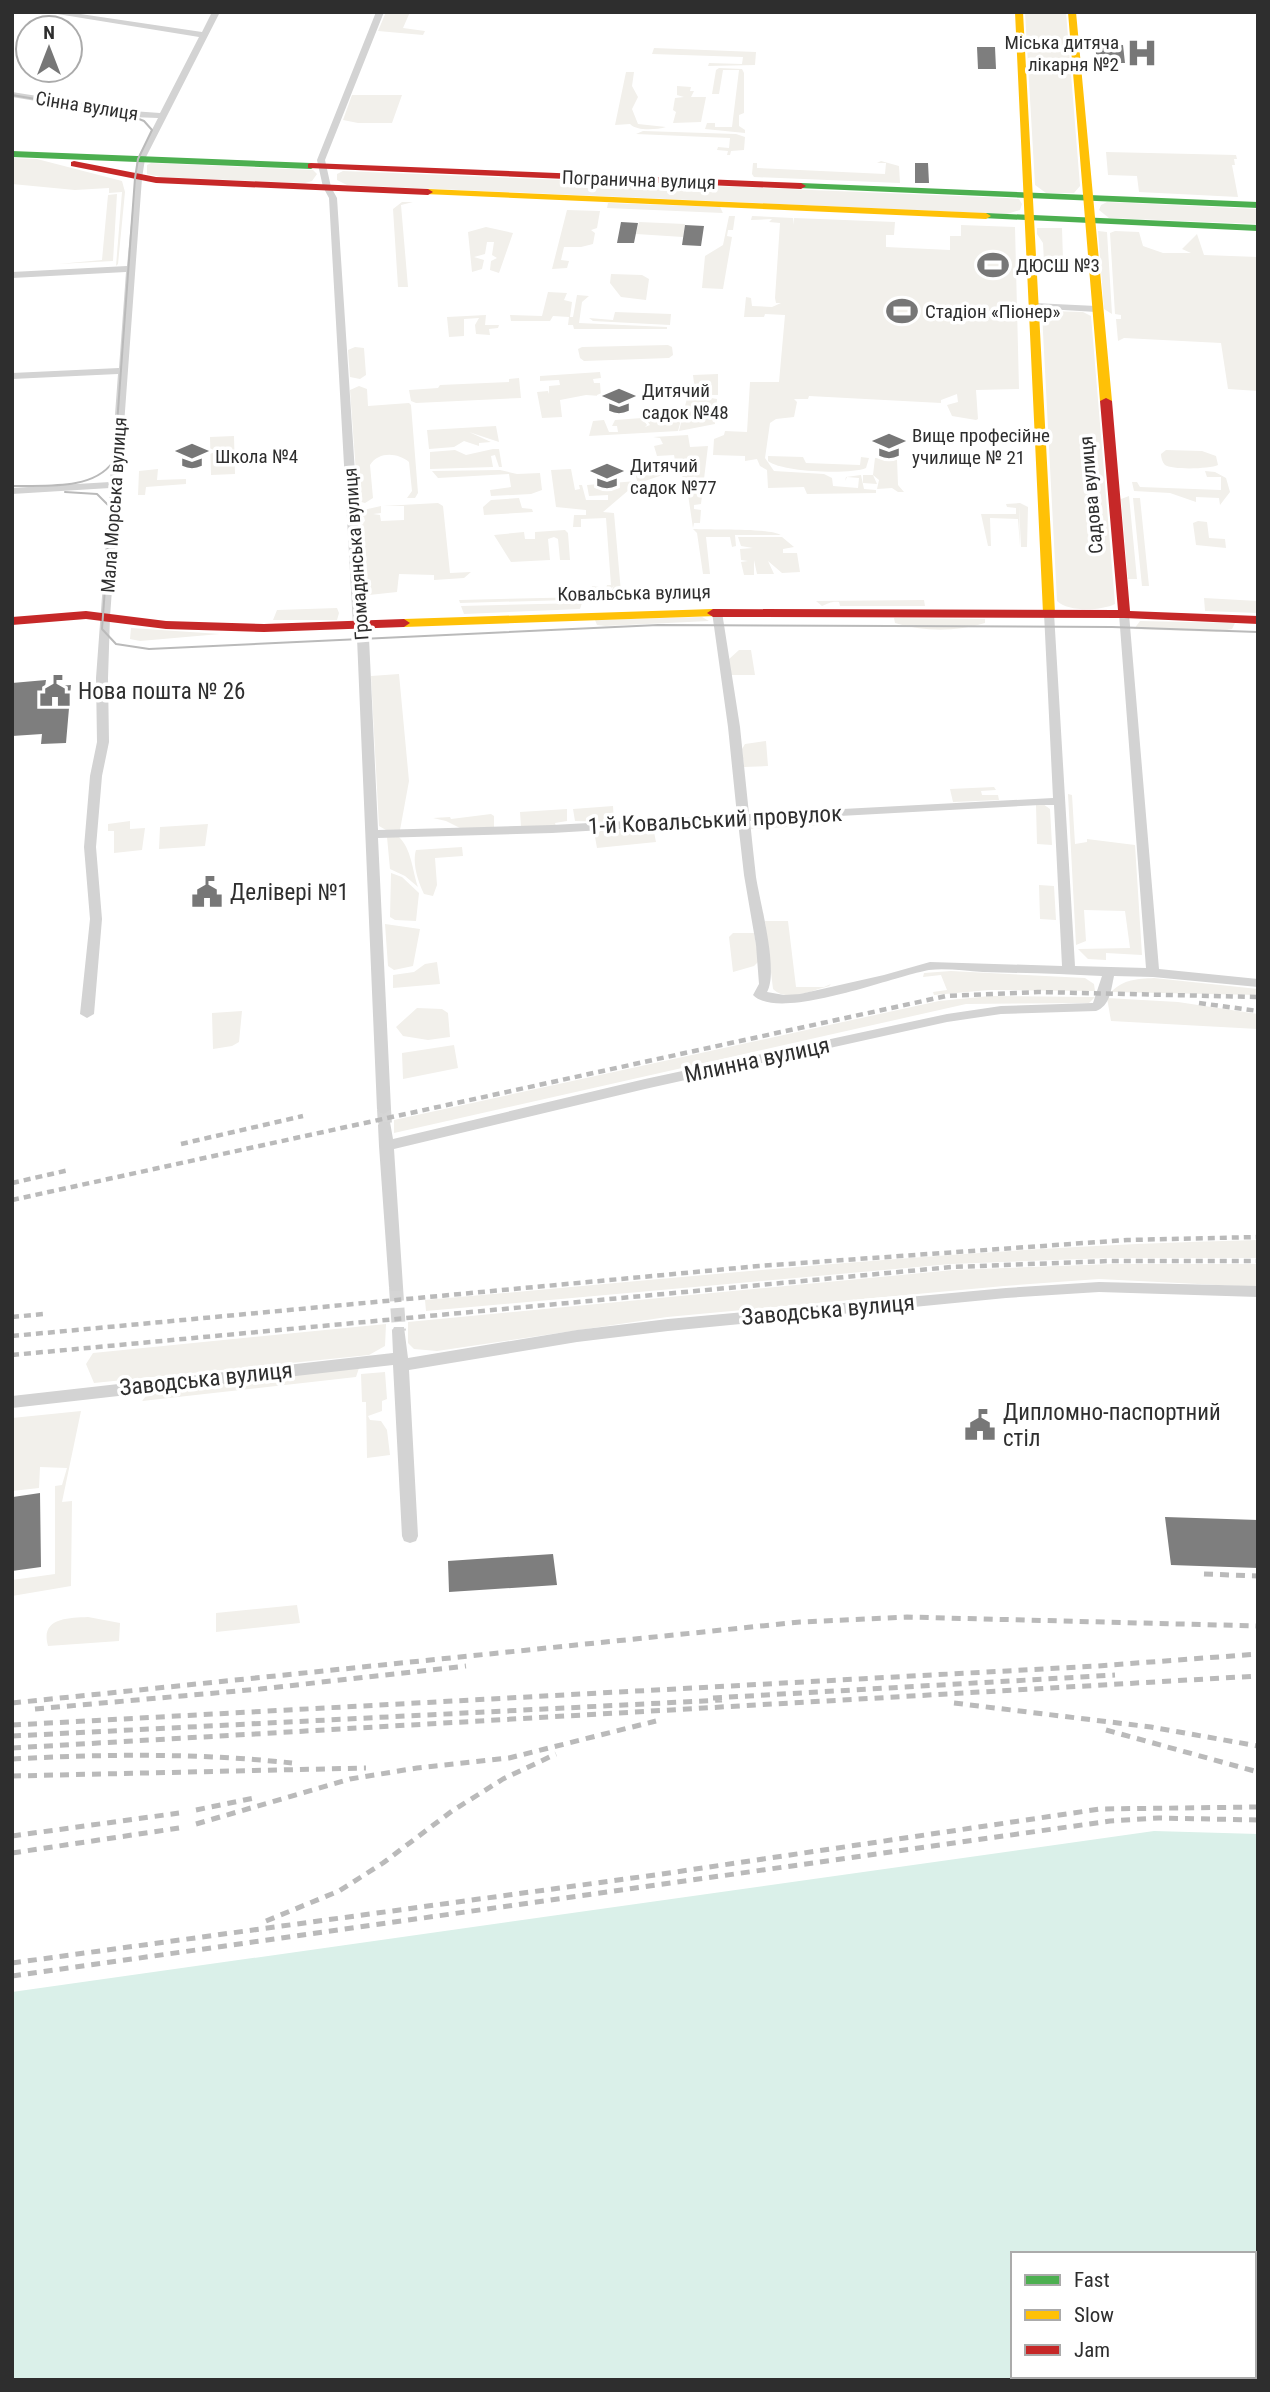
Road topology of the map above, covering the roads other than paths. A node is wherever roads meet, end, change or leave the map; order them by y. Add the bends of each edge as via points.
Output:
1 (49, 12) edge
2 (216, 12) edge
3 (380, 12) edge
4 (1019, 12) edge
5 (1072, 12) edge
6 (204, 35) junction
7 (12, 94) edge
8 (162, 116) junction
9 (17, 154) edge
10 (141, 159) junction
11 (323, 166) junction
12 (138, 178) junction
13 (327, 187) junction
14 (1029, 196) junction
15 (1087, 198) junction
16 (1258, 205) edge
17 (1030, 218) junction
18 (1089, 220) junction
19 (1258, 228) edge
20 (131, 269) junction
21 (12, 275) edge
22 (1034, 306) junction
23 (1097, 309) junction
24 (124, 370) junction
25 (12, 376) edge
26 (116, 485) junction
27 (12, 491) edge
28 (717, 612) junction
29 (1049, 613) junction
30 (1124, 614) junction
31 (105, 617) junction
32 (1258, 620) edge
33 (12, 621) edge
34 (359, 625) junction
35 (1059, 802) junction
36 (744, 818) junction
37 (372, 834) junction
38 (1069, 971) junction
39 (1109, 972) junction
40 (1153, 973) junction
41 (1258, 983) edge
42 (87, 1014) dead end
43 (384, 1109) tunnel mouth
44 (385, 1125) tunnel mouth
45 (386, 1146) junction
46 (396, 1287) tunnel mouth
47 (1258, 1292) edge
48 (399, 1331) tunnel mouth
49 (401, 1362) junction
50 (12, 1402) edge
51 (410, 1536) dead end

1 - 6 street
2 - 6 street, Мала Морська вулиця
3 - 11 street, Громадянська вулиця via 335,121
4 - 14 main road, Садова вулиця
5 - 15 main road, Садова вулиця
6 - 8 street, Мала Морська вулиця
7 - 8 street, Сінна вулиця
8 - 10 street, Мала Морська вулиця
9 - 10 main road, Погранична вулиця
9 - 12 main road, Погранична вулиця
10 - 11 main road, Погранична вулиця
10 - 12 street, Мала Морська вулиця
11 - 13 street, Громадянська вулиця
11 - 14 main road, Погранична вулиця
12 - 13 main road, Погранична вулиця
12 - 20 street, Мала Морська вулиця
13 - 17 main road, Погранична вулиця
13 - 34 street, Громадянська вулиця via 332,198
14 - 15 main road, Погранична вулиця
14 - 17 main road, Садова вулиця
15 - 16 main road, Погранична вулиця
15 - 18 main road, Садова вулиця
17 - 18 main road, Погранична вулиця
17 - 22 main road, Садова вулиця
18 - 19 main road, Погранична вулиця
18 - 23 main road, Садова вулиця
20 - 21 street
20 - 24 street, Мала Морська вулиця
22 - 23 street
22 - 29 main road, Садова вулиця
23 - 30 main road, Садова вулиця
24 - 25 street
24 - 26 street, Мала Морська вулиця
26 - 27 street
26 - 31 street, Мала Морська вулиця
28 - 29 main road, Ковальська вулиця
28 - 34 main road, Ковальська вулиця
28 - 36 street
29 - 30 main road, Ковальська вулиця
29 - 35 street, Садова вулиця
30 - 32 main road, Ковальська вулиця
30 - 40 street, Садова вулиця
31 - 33 main road, Ковальська вулиця
31 - 34 main road, Ковальська вулиця via 220,627
31 - 42 street, Мала Морська вулиця via 103,741 90,847 96,919
34 - 37 street, Громадянська вулиця
35 - 36 street, 1-й Ковальський провулок
35 - 38 street, Садова вулиця
36 - 37 street, 1-й Ковальський провулок via 504,832
36 - 38 street via 764,965 765,984 759,995 800,998 930,966
37 - 43 street, Громадянська вулиця
38 - 39 street
39 - 40 street
39 - 45 street, Млинна вулиця via 1096,1007 1001,1010 947,1018
40 - 41 street
44 - 45 street
45 - 46 street
47 - 49 street, Заводська вулиця via 1099,1287 1006,1293 668,1325
48 - 49 street
49 - 50 street, Заводська вулиця
49 - 51 street

